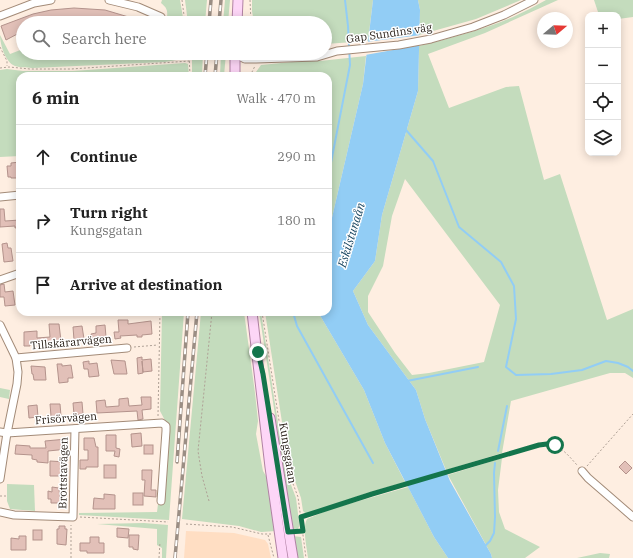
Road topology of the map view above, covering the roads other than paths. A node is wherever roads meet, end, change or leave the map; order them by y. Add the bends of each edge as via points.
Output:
1 (52, 0) edge
2 (109, 0) edge
3 (238, 0) edge
4 (534, 0) edge
5 (0, 16) edge
6 (159, 16) edge
7 (237, 16) edge
8 (332, 50) edge
9 (341, 51) junction
10 (332, 54) edge
11 (236, 60) edge
12 (235, 72) edge
13 (16, 195) edge
14 (0, 197) edge
15 (16, 274) edge
16 (0, 280) edge
17 (253, 316) edge
18 (0, 325) edge
19 (127, 348) road end
20 (16, 358) junction
21 (76, 429) junction
22 (4, 433) edge
23 (582, 471) road end
24 (0, 479) edge
25 (161, 500) dead end
26 (0, 512) edge
27 (633, 517) edge
28 (284, 532) junction
29 (283, 558) edge
30 (293, 558) edge

1 - 5 street via 34,3
2 - 6 street via 138,7
3 - 7 main road
4 - 9 street, Gap Sundins väg via 460,31 399,44
8 - 9 street, Gap Sundins väg
9 - 10 street, Gap Sundins väg
11 - 12 main road
13 - 14 street
15 - 16 street
17 - 28 main road, Kungsgatan
18 - 20 street
19 - 20 street, Tillskärarvägen
20 - 22 street via 17,384
21 - 22 street, Frisörvägen
21 - 25 street, Frisörvägen via 157,422 166,426
21 - 26 street, Brottstavägen via 73,517 14,515
22 - 24 street
23 - 27 street
28 - 29 main road, Kungsgatan
28 - 30 main road, Kungsgatan

